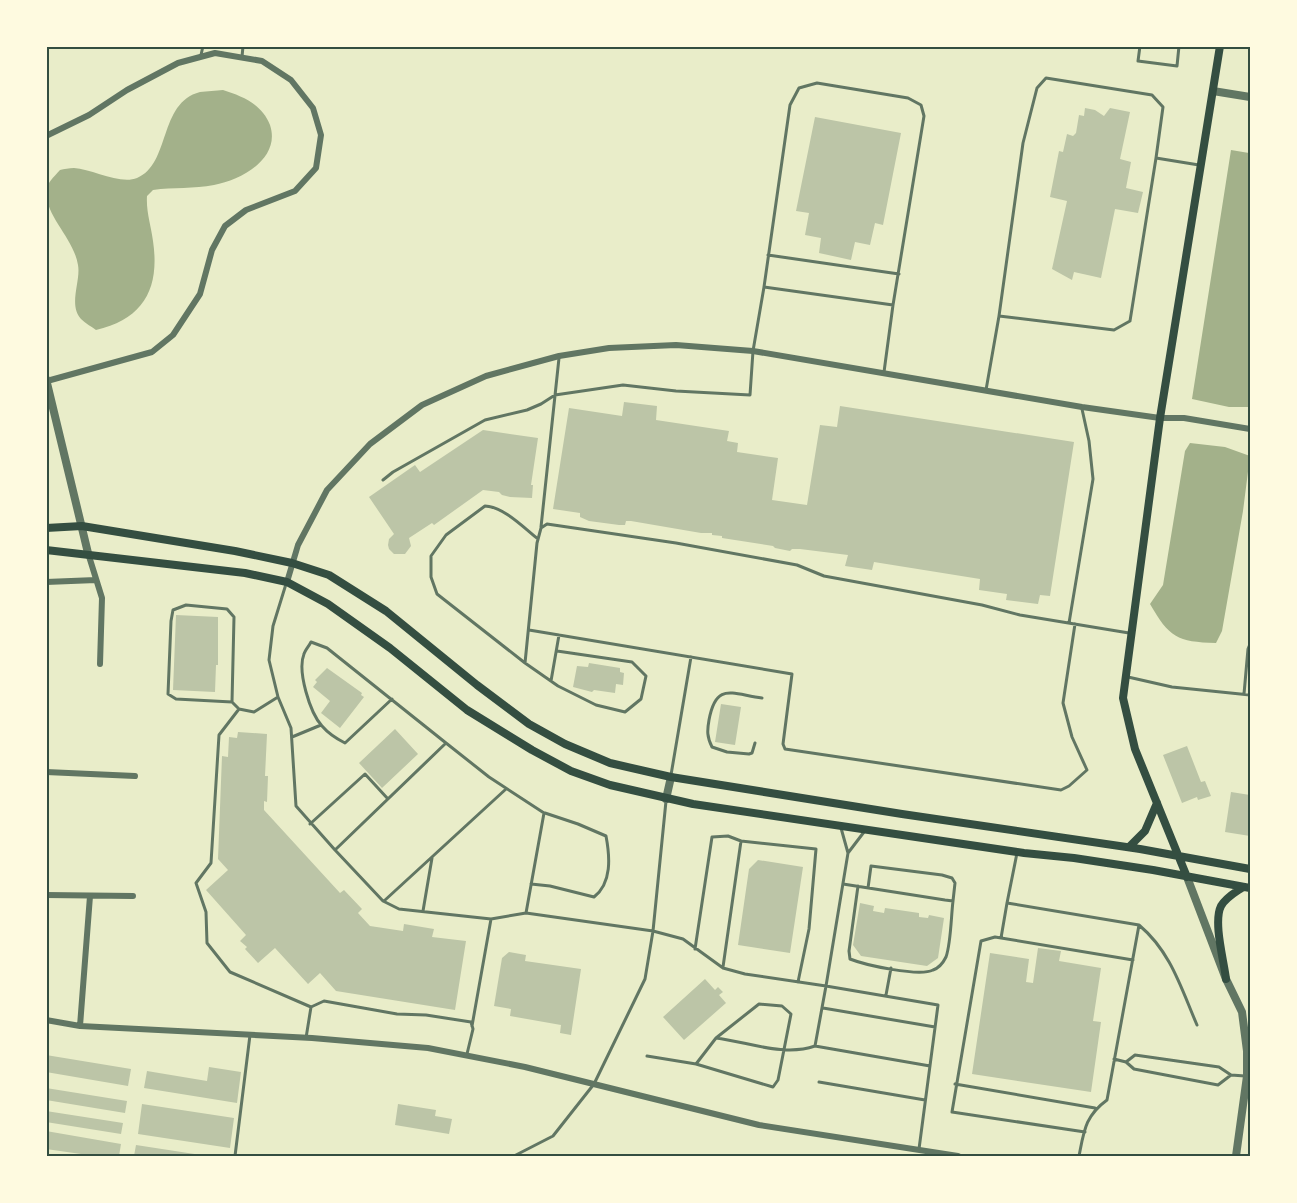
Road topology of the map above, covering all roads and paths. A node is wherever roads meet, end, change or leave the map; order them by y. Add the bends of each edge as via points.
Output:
1 (203, 46) edge
2 (243, 46) edge
3 (1140, 46) edge
4 (1179, 46) edge
5 (1220, 46) edge
6 (201, 57) junction
7 (242, 58) junction
8 (1212, 91) junction
9 (1251, 97) edge
10 (46, 136) edge
11 (1156, 158) junction
12 (1201, 166) junction
13 (768, 255) junction
14 (899, 274) junction
15 (764, 287) junction
16 (893, 305) junction
17 (999, 316) junction
18 (753, 351) junction
19 (559, 356) junction
20 (884, 372) junction
21 (47, 380) edge
22 (986, 390) junction
23 (555, 395) junction
24 (1082, 407) junction
25 (1160, 418) junction
26 (1251, 429) edge
27 (383, 480) dead end
28 (82, 526) junction
29 (46, 528) edge
30 (541, 528) junction
31 (538, 539) junction
32 (46, 550) edge
33 (88, 553) junction
34 (292, 563) junction
35 (96, 580) junction
36 (46, 582) edge
37 (287, 582) junction
38 (1069, 623) junction
39 (1074, 624) junction
40 (529, 630) junction
41 (1131, 633) junction
42 (559, 634) junction
43 (1251, 644) edge
44 (557, 651) junction
45 (691, 656) junction
46 (525, 663) junction
47 (99, 664) dead end
48 (1125, 676) junction
49 (551, 681) junction
50 (1244, 694) junction
51 (1251, 695) edge
52 (278, 697) junction
53 (762, 698) dead end
54 (392, 699) junction
55 (231, 702) junction
56 (239, 710) junction
57 (321, 725) junction
58 (292, 737) junction
59 (446, 742) junction
60 (755, 743) dead end
61 (46, 772) edge
62 (135, 776) dead end
63 (671, 777) junction
64 (506, 789) junction
65 (388, 799) junction
66 (666, 799) junction
67 (1157, 803) junction
68 (544, 813) junction
69 (310, 824) junction
70 (840, 826) junction
71 (865, 830) junction
72 (741, 841) junction
73 (1129, 848) junction
74 (335, 850) junction
75 (1017, 852) junction
76 (848, 853) junction
77 (1178, 856) junction
78 (432, 857) junction
79 (1251, 869) edge
80 (1187, 877) junction
81 (531, 884) junction
82 (843, 884) junction
83 (858, 886) junction
84 (1247, 887) edge
85 (868, 888) junction
86 (46, 895) edge
87 (90, 896) junction
88 (133, 896) dead end
89 (383, 901) junction
90 (953, 901) junction
91 (1007, 903) junction
92 (423, 912) junction
93 (526, 913) junction
94 (490, 919) junction
95 (1139, 926) junction
96 (653, 930) junction
97 (1000, 938) junction
98 (695, 949) junction
99 (1133, 960) junction
100 (723, 968) junction
101 (891, 968) junction
102 (1226, 979) junction
103 (798, 982) junction
104 (826, 986) junction
105 (886, 995) junction
106 (311, 1006) junction
107 (823, 1008) junction
108 (46, 1020) edge
109 (1197, 1025) dead end
110 (80, 1026) junction
111 (472, 1026) junction
112 (935, 1027) junction
113 (250, 1035) junction
114 (306, 1038) junction
115 (716, 1038) junction
116 (815, 1046) junction
117 (783, 1050) junction
118 (467, 1056) junction
119 (647, 1056) dead end
120 (1114, 1059) junction
121 (1126, 1062) junction
122 (696, 1064) junction
123 (930, 1066) junction
124 (1231, 1075) junction
125 (1249, 1077) edge
126 (819, 1082) dead end
127 (594, 1084) junction
128 (955, 1084) junction
129 (925, 1100) junction
130 (1096, 1108) junction
131 (1084, 1132) junction
132 (918, 1154) edge
133 (235, 1156) edge
134 (514, 1156) edge
135 (958, 1156) edge
136 (1079, 1156) edge
137 (1236, 1156) edge

1 - 6 lane
2 - 7 lane
3 - 4 lane via 1138,61 1177,66
5 - 8 main road
6 - 7 street via 215,53
6 - 10 street via 178,63
7 - 21 street via 262,61 291,80 313,108 321,135 316,168 295,191 246,210 225,226 212,250 200,294 173,335 152,352
8 - 9 street
8 - 12 main road
11 - 12 lane
11 - 17 lane via 1130,321 1114,330
11 - 17 lane via 1163,107 1152,95 1046,78 1036,88 1023,143
12 - 25 main road
13 - 14 lane
13 - 14 lane via 789,105 799,88 817,83 908,98 921,105 924,116
13 - 15 lane
14 - 16 lane
15 - 16 lane
15 - 18 lane
16 - 20 lane
17 - 22 lane
18 - 19 street via 676,345 609,348
18 - 20 street
18 - 23 lane via 750,395 623,385
19 - 23 lane
19 - 34 street via 486,376 422,405 370,444 327,490 310,518
20 - 22 street
21 - 28 street
22 - 24 street
23 - 27 lane via 527,410 485,420
23 - 30 lane
24 - 25 street
24 - 38 lane via 1093,479
25 - 26 street
25 - 41 main road
28 - 29 main road
28 - 33 street
28 - 34 main road
30 - 31 lane
30 - 38 lane via 547,524 676,543
31 - 40 lane
31 - 46 lane via 493,506 485,506 446,535 431,556 431,577 437,594
32 - 33 main road
33 - 35 street
33 - 37 main road
34 - 37 street
34 - 63 main road via 329,576 386,611 529,724 610,763
35 - 36 street
35 - 47 street via 102,598
37 - 52 lane via 273,626 268,660
37 - 66 main road via 328,604 467,710 532,750 591,779
38 - 39 lane
39 - 41 lane
39 - 45 lane via 1063,703 1087,770 1061,790 785,749 792,674
40 - 42 lane
40 - 46 lane
41 - 48 main road
42 - 44 lane
42 - 45 lane
43 - 50 lane
44 - 49 lane
44 - 49 lane via 632,662 646,676 641,699 625,712 596,705
45 - 63 lane
46 - 49 lane
48 - 50 lane via 1172,687
48 - 67 main road via 1123,698 1135,749
50 - 51 lane
52 - 56 lane via 254,712
52 - 58 lane
53 - 60 lane via 719,694 712,703 707,734 712,747 718,750 749,754
54 - 57 lane via 345,743
54 - 57 lane via 327,648 311,642 303,655 302,679
54 - 59 lane
55 - 55 lane via 234,617 227,609 186,605 173,610 168,694 176,699
55 - 56 lane
56 - 106 lane via 219,735 211,863 196,883 206,912 207,944 230,972
57 - 58 lane
58 - 69 lane via 296,807
59 - 64 lane
59 - 65 lane
61 - 62 street
63 - 66 street
63 - 73 main road
64 - 68 lane
64 - 78 lane
65 - 69 lane via 365,774
65 - 74 lane
66 - 70 main road
66 - 96 lane
67 - 73 main road via 1145,831
67 - 77 main road
68 - 81 lane
68 - 81 lane via 606,836 609,852 604,889 594,897
69 - 74 lane
70 - 71 main road
70 - 76 lane
71 - 75 main road
71 - 76 lane
72 - 98 lane via 728,836 712,837
72 - 100 lane
72 - 103 lane via 816,849 809,929
73 - 77 main road
74 - 89 lane
75 - 80 main road
75 - 91 lane
76 - 82 lane
77 - 79 main road
77 - 80 main road
78 - 89 lane
78 - 92 lane
80 - 84 main road
80 - 102 street
81 - 93 lane
82 - 83 lane
82 - 104 lane
83 - 85 lane
83 - 101 lane via 850,959
84 - 102 main road via 1228,898 1220,911
85 - 90 lane
85 - 90 lane via 871,866 942,875 955,883
86 - 87 street
87 - 88 street
87 - 110 street
89 - 92 lane via 399,909
90 - 101 lane via 946,956 941,965 932,971 917,972
91 - 95 lane
91 - 97 lane
92 - 94 lane
93 - 94 lane
93 - 96 lane
94 - 111 lane
95 - 99 lane
95 - 109 lane via 1155,939 1171,964
96 - 98 lane via 683,939
96 - 127 lane via 645,979
97 - 99 lane
97 - 128 lane via 981,941
98 - 100 lane
99 - 120 lane
100 - 103 lane
101 - 105 lane
102 - 125 street via 1242,1012
103 - 104 lane
104 - 105 lane
104 - 107 lane
105 - 112 lane via 938,1005
106 - 111 lane via 324,1001 471,1022
106 - 114 lane
107 - 112 lane
107 - 116 lane
108 - 110 street
110 - 113 street
111 - 118 lane
112 - 123 lane
113 - 114 street
113 - 133 lane
114 - 118 street via 428,1048
115 - 117 lane
115 - 117 lane via 759,1004 782,1006 791,1014
115 - 122 lane
116 - 117 lane via 802,1051
116 - 123 lane
117 - 122 lane via 778,1080 773,1087
118 - 127 street
119 - 122 lane
120 - 121 lane
120 - 130 lane via 1107,1100
121 - 124 lane via 1135,1055 1219,1067
121 - 124 lane via 1134,1070 1218,1084
123 - 129 lane
124 - 125 lane
125 - 137 street
126 - 129 lane
127 - 132 street via 759,1125
127 - 134 lane via 553,1136
128 - 130 lane
128 - 131 lane via 952,1112
129 - 132 lane
130 - 131 lane
131 - 136 lane
132 - 135 street

